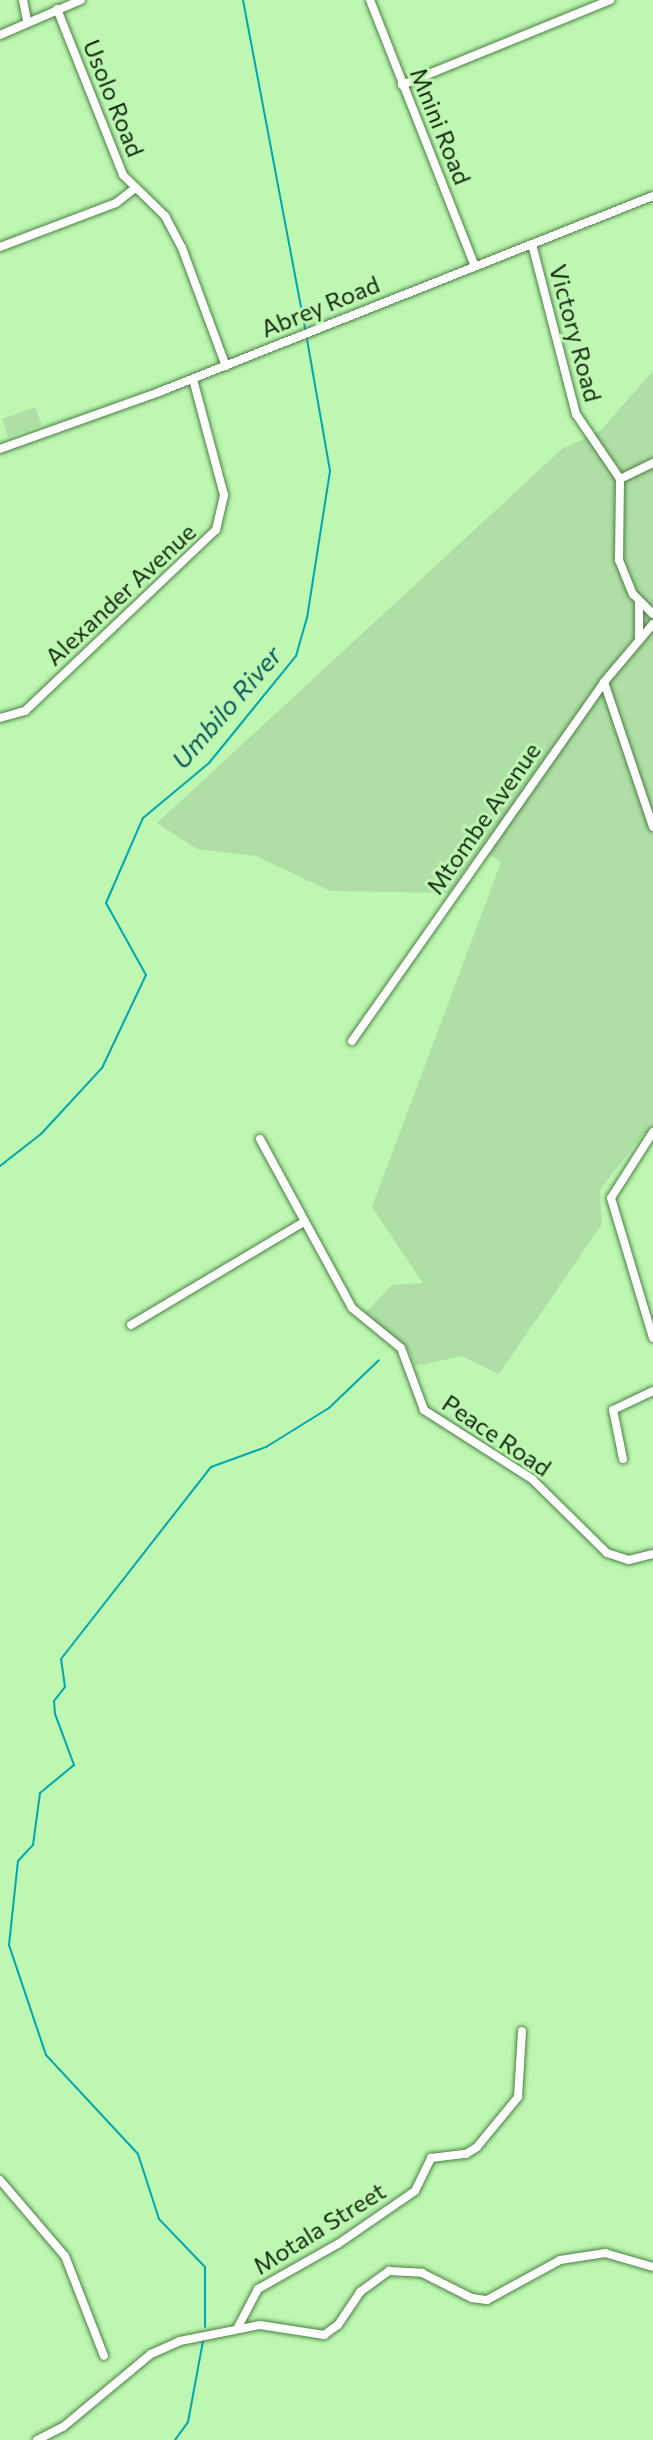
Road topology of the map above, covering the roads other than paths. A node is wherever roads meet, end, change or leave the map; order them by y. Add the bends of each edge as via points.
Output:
1 (23, 0) edge
2 (81, 0) edge
3 (370, 0) edge
4 (610, 0) edge
5 (57, 9) junction
6 (27, 21) junction
7 (0, 35) edge
8 (402, 85) junction
9 (134, 189) junction
10 (653, 196) edge
11 (532, 244) junction
12 (0, 247) edge
13 (475, 266) junction
14 (226, 366) junction
15 (193, 379) junction
16 (0, 449) edge
17 (653, 463) edge
18 (620, 479) junction
19 (639, 603) junction
20 (653, 614) edge
21 (653, 624) edge
22 (638, 639) junction
23 (604, 682) junction
24 (0, 718) edge
25 (653, 827) edge
26 (352, 1041) dead end
27 (653, 1132) edge
28 (260, 1139) dead end
29 (302, 1223) junction
30 (131, 1325) dead end
31 (653, 1338) edge
32 (653, 1391) edge
33 (623, 1459) dead end
34 (653, 1554) edge
35 (522, 2031) dead end
36 (0, 2180) edge
37 (653, 2267) edge
38 (238, 2327) junction
39 (104, 2356) dead end
40 (37, 2440) edge

1 - 6 street
2 - 5 street
3 - 8 street, Mnini Road
4 - 8 street
5 - 6 street
5 - 9 street, Usolo Road via 92,105
6 - 7 street
8 - 13 street, Mnini Road
9 - 12 street via 116,203
9 - 14 street, Usolo Road via 149,198 172,227
10 - 11 street, Abrey Road
11 - 13 street, Abrey Road
11 - 18 street, Victory Road via 567,394
13 - 14 street, Abrey Road
14 - 15 street, Abrey Road
15 - 16 street, Abrey Road
15 - 24 street, Alexander Avenue via 224,495 216,530 25,711
17 - 18 street
18 - 19 street via 616,546
19 - 20 street
19 - 22 street
21 - 22 street, Mtombe Avenue
22 - 23 street, Mtombe Avenue
23 - 25 street
23 - 26 street, Mtombe Avenue
27 - 31 street via 611,1198
28 - 29 street, Peace Road
29 - 30 street
29 - 34 street, Peace Road via 356,1314 401,1348 415,1398 434,1420 532,1479 607,1553 629,1560
32 - 33 street via 613,1410
35 - 38 street, Motala Street via 519,2095 477,2147 466,2154 431,2158 413,2193 258,2289
36 - 39 street via 65,2256
37 - 38 street via 616,2255 574,2257 544,2265 487,2300 401,2269 374,2279 324,2335 272,2325
38 - 40 street via 188,2338 151,2354 63,2427

